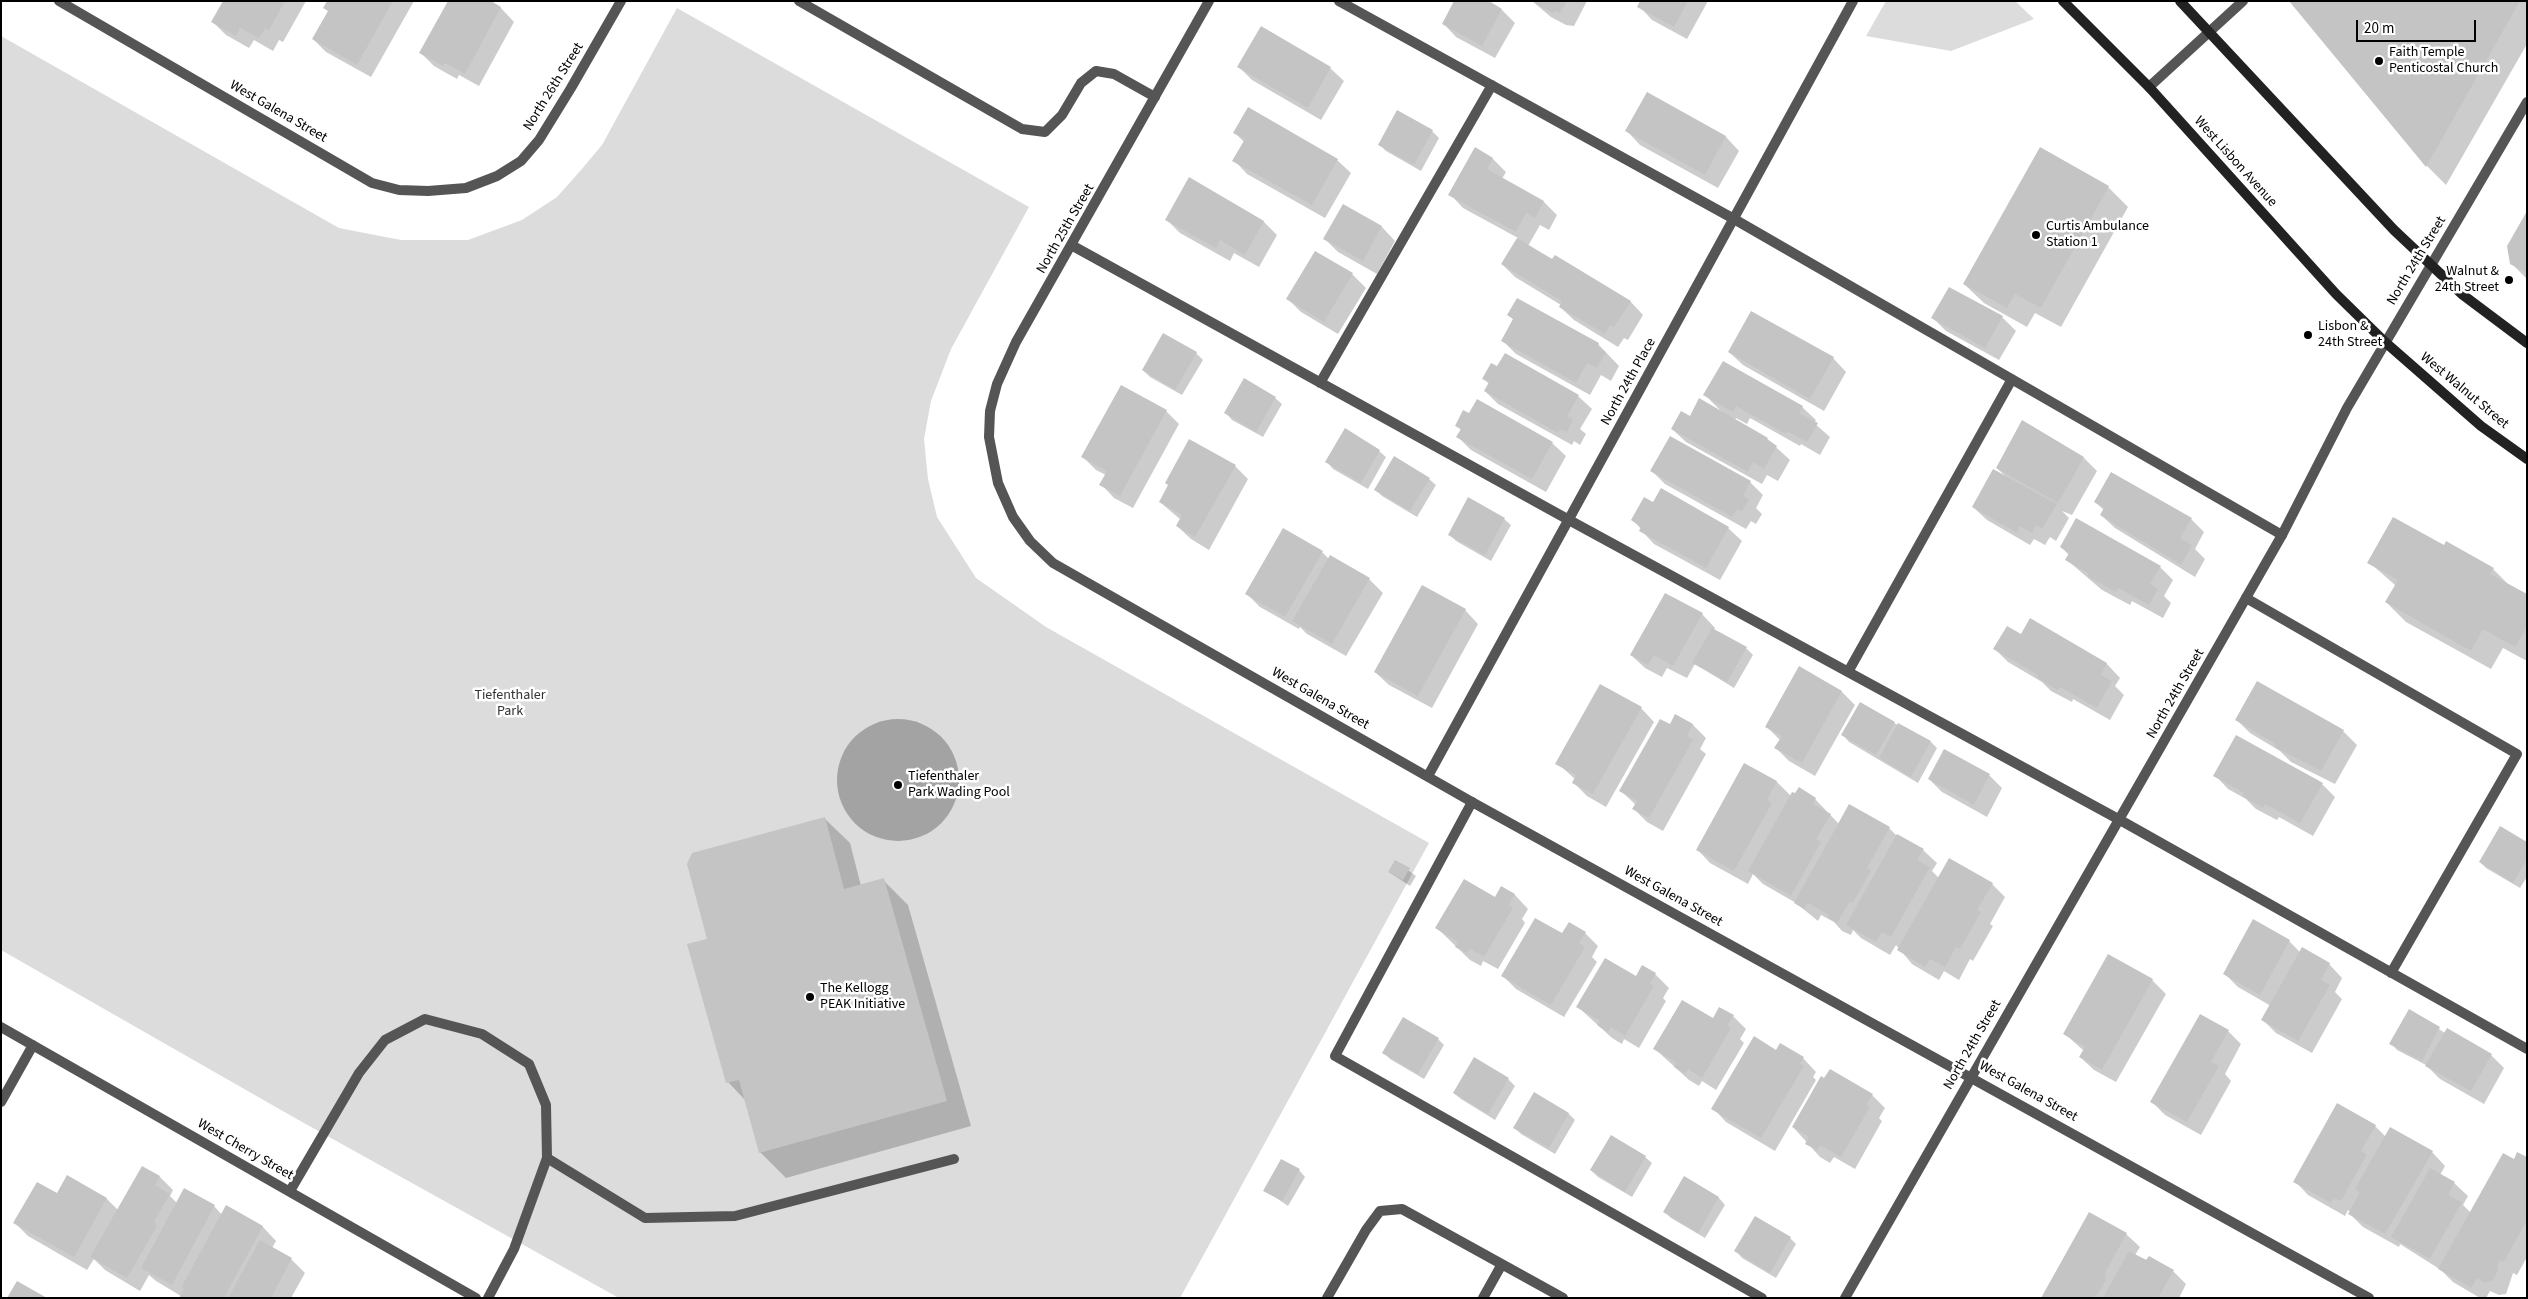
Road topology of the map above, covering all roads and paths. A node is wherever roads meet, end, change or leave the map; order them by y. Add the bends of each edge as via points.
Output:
1 (59, 1) edge
2 (621, 1) edge
3 (798, 1) edge
4 (1209, 1) edge
5 (1339, 1) edge
6 (1853, 1) edge
7 (2063, 1) edge
8 (2180, 1) edge
9 (2243, 1) edge
10 (2209, 33) junction
11 (1492, 85) junction
12 (2149, 87) junction
13 (1155, 97) junction
14 (2527, 102) edge
15 (497, 176) joint
16 (1734, 218) junction
17 (1073, 246) junction
18 (2430, 266) junction
19 (2385, 342) junction
20 (2527, 343) edge
21 (2012, 379) junction
22 (1320, 383) junction
23 (2527, 459) edge
24 (998, 483) joint
25 (1569, 520) junction
26 (2282, 535) junction
27 (2246, 598) junction
28 (1848, 672) junction
29 (1428, 776) junction
30 (1472, 802) junction
31 (2120, 820) junction
32 (2391, 973) junction
33 (1, 1027) edge
34 (33, 1045) junction
35 (2527, 1049) edge
36 (1970, 1076) junction
37 (1, 1102) edge
38 (547, 1158) junction
39 (954, 1159) dead end
40 (290, 1191) junction
41 (1502, 1264) junction
42 (476, 1298) edge
43 (488, 1298) edge
44 (1328, 1298) edge
45 (1482, 1298) edge
46 (1564, 1298) edge
47 (1762, 1298) edge
48 (1845, 1298) edge
49 (2369, 1298) edge

1 - 15 street, West Galena Street via 372,183 399,190 428,191 466,188
2 - 15 street, North 26th Street via 539,140 521,161
3 - 13 street via 1022,129 1045,132 1062,116 1082,83 1096,71 1114,74
4 - 13 street, North 25th Street
5 - 11 street
6 - 16 street, North 24th Place
7 - 12 main road, West Lisbon Avenue
8 - 10 main road
9 - 10 street
10 - 12 street
10 - 18 main road
11 - 16 street
11 - 22 street
12 - 19 main road, West Lisbon Avenue via 2336,294
13 - 17 street, North 25th Street
14 - 18 street, North 24th Street
16 - 21 street
16 - 25 street, North 24th Place
17 - 22 street
17 - 24 street, North 25th Street via 1016,342 997,384 990,410 989,437
18 - 19 street, North 24th Street
18 - 20 main road
19 - 23 main road, West Walnut Street via 2481,426
19 - 26 street, North 24th Street
21 - 26 street
21 - 28 street
22 - 25 street
24 - 29 street, West Galena Street via 1013,517 1030,541 1053,563
25 - 28 street
25 - 29 street, North 24th Place
26 - 27 street, North 24th Street
27 - 31 street, North 24th Street
27 - 32 street via 2517,754
28 - 31 street
29 - 30 street, West Galena Street
30 - 36 street, West Galena Street
30 - 47 street via 1335,1056
31 - 32 street
31 - 36 street, North 24th Street
32 - 35 street
33 - 34 street, West Cherry Street
34 - 37 street
34 - 40 street, West Cherry Street
36 - 48 street, North 24th Street
36 - 49 street, West Galena Street
38 - 39 street via 645,1218 735,1216
38 - 40 street via 546,1104 529,1064 482,1034 425,1019 385,1040 359,1073
38 - 43 street via 514,1249
40 - 42 street, West Cherry Street
41 - 44 street via 1402,1209 1380,1211
41 - 45 street
41 - 46 street

